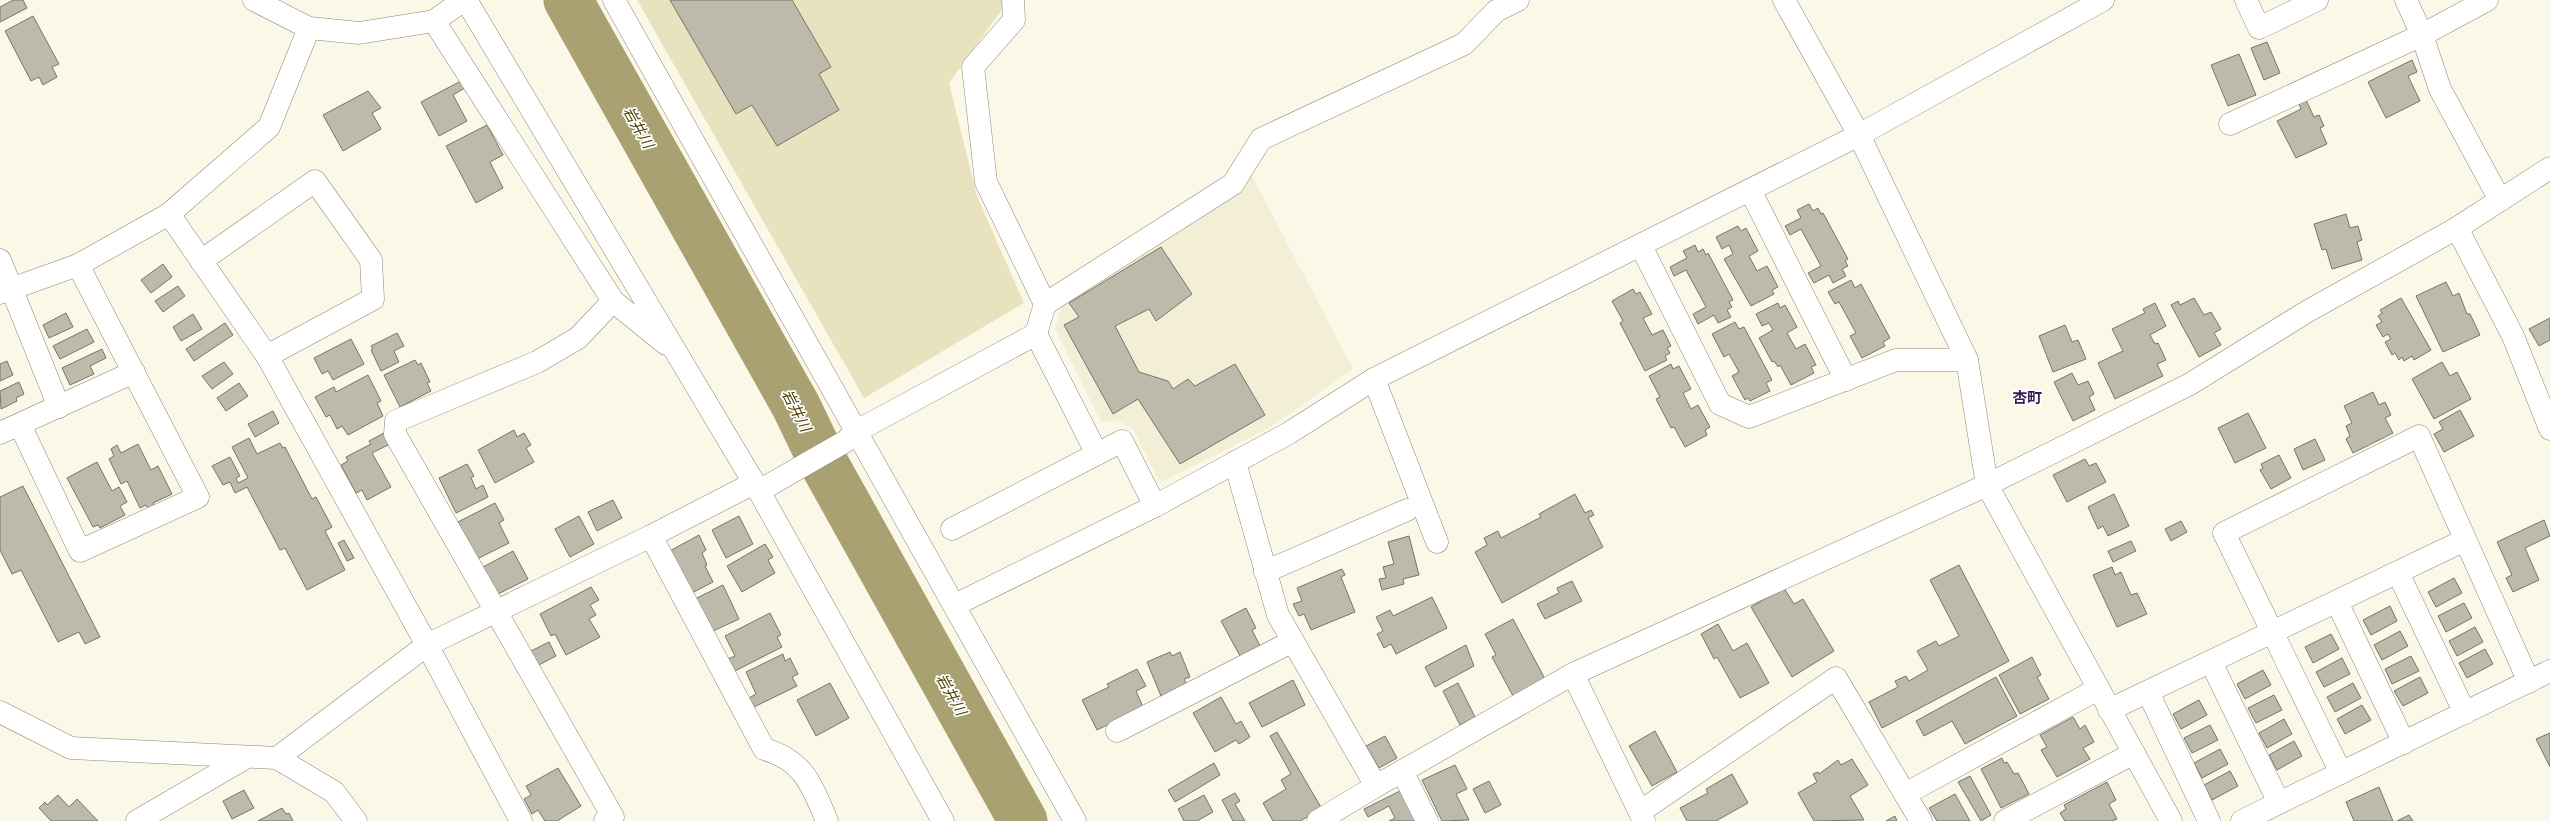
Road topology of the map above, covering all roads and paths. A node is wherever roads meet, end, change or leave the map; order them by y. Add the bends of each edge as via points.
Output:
1 (254, 0) edge
2 (465, 0) edge
3 (614, 0) edge
4 (1013, 0) edge
5 (1518, 0) edge
6 (1784, 0) edge
7 (2103, 0) edge
8 (2246, 0) edge
9 (2317, 0) edge
10 (2406, 0) edge
11 (2487, 0) edge
12 (434, 21) junction
13 (309, 28) junction
14 (2422, 35) junction
15 (2230, 124) dead end
16 (1858, 135) junction
17 (2550, 168) edge
18 (1750, 190) junction
19 (2500, 200) junction
20 (169, 214) junction
21 (2457, 228) junction
22 (1641, 246) junction
23 (0, 260) edge
24 (201, 261) junction
25 (78, 265) junction
26 (6, 291) edge
27 (613, 301) junction
28 (1045, 304) junction
29 (1036, 334) junction
30 (678, 353) junction
31 (267, 356) junction
32 (1967, 360) junction
33 (134, 372) junction
34 (1374, 380) junction
35 (1846, 380) junction
36 (59, 406) junction
37 (20, 424) junction
38 (2550, 429) edge
39 (0, 433) edge
40 (851, 436) junction
41 (1097, 454) junction
42 (1235, 462) junction
43 (1987, 484) junction
44 (760, 486) junction
45 (1155, 506) junction
46 (1407, 510) dead end
47 (952, 529) dead end
48 (652, 536) junction
49 (2465, 540) junction
50 (1437, 542) dead end
51 (1264, 572) junction
52 (2398, 573) junction
53 (2337, 602) junction
54 (955, 605) junction
55 (496, 610) junction
56 (2272, 632) junction
57 (1293, 642) junction
58 (427, 645) junction
59 (2211, 662) junction
60 (2550, 671) edge
61 (1573, 674) junction
62 (2529, 682) junction
63 (2098, 689) junction
64 (2148, 692) junction
65 (2109, 710) junction
66 (0, 712) edge
67 (2465, 713) junction
68 (1117, 731) dead end
69 (2404, 743) junction
70 (2134, 754) junction
71 (247, 757) junction
72 (277, 758) junction
73 (1402, 771) junction
74 (2341, 773) junction
75 (1376, 786) junction
76 (1905, 794) junction
77 (2279, 803) junction
78 (1642, 816) edge
79 (137, 821) edge
80 (356, 821) edge
81 (521, 821) edge
82 (605, 821) edge
83 (827, 821) edge
84 (943, 821) edge
85 (1075, 821) edge
86 (1318, 821) edge
87 (1427, 821) edge
88 (1920, 821) edge
89 (2005, 821) edge
90 (2172, 821) edge
91 (2209, 821) edge
92 (2242, 821) edge

1 - 13 street
2 - 12 street
2 - 30 street
3 - 40 street
4 - 28 street via 1014,20 973,67 986,182
5 - 28 street via 1496,11 1464,44 1261,140 1233,184
6 - 16 street
7 - 16 street
8 - 9 street via 2259,28
10 - 14 street
11 - 14 street
12 - 13 street via 359,33
12 - 27 street
13 - 20 street via 268,127
14 - 15 street
14 - 19 street via 2440,89
16 - 18 street
16 - 32 street
17 - 19 street
18 - 22 street
18 - 35 street
19 - 21 street
20 - 24 street
20 - 25 street
21 - 38 street via 2513,336
21 - 43 street via 2308,311 2190,384
22 - 34 street
22 - 35 street via 1720,404 1749,417
23 - 26 street
24 - 31 street
24 - 31 street via 315,181 367,254 371,260 373,299
25 - 26 street
25 - 33 street
26 - 36 street
27 - 30 street
27 - 55 street via 578,338 537,362 396,421 395,434
28 - 29 street
29 - 40 street
29 - 41 street
30 - 44 street
31 - 58 street
32 - 35 street via 1896,360
32 - 43 street
33 - 36 street
33 - 37 street via 198,497 80,550
34 - 42 street via 1289,433
34 - 50 street
36 - 37 street
37 - 39 street
40 - 44 street
40 - 54 street
41 - 45 street via 1122,441
41 - 47 street
42 - 45 street
42 - 51 street
43 - 61 street
43 - 63 street
44 - 48 street
44 - 84 street
45 - 54 street
46 - 51 street
48 - 55 street
48 - 83 street via 764,749 796,764 810,781
49 - 52 street
49 - 56 street via 2419,436 2224,533
49 - 62 street
51 - 57 street via 1278,615
52 - 53 street
52 - 67 street
53 - 56 street
53 - 69 street
54 - 85 street
55 - 58 street
55 - 82 street via 613,816
56 - 59 street
56 - 74 street
57 - 68 street
57 - 75 street
58 - 72 street
58 - 81 street
59 - 64 street
59 - 77 street
60 - 62 street
61 - 73 street
61 - 78 street
62 - 67 street
63 - 65 street
63 - 76 street
64 - 65 street
64 - 91 street
65 - 70 street
66 - 71 street via 71,748
67 - 69 street
69 - 74 street
70 - 89 street
70 - 90 street
71 - 72 street
71 - 79 street
72 - 80 street via 334,792
73 - 75 street
73 - 87 street
74 - 77 street
75 - 86 street
76 - 78 street via 1836,678
76 - 88 street
77 - 92 street

